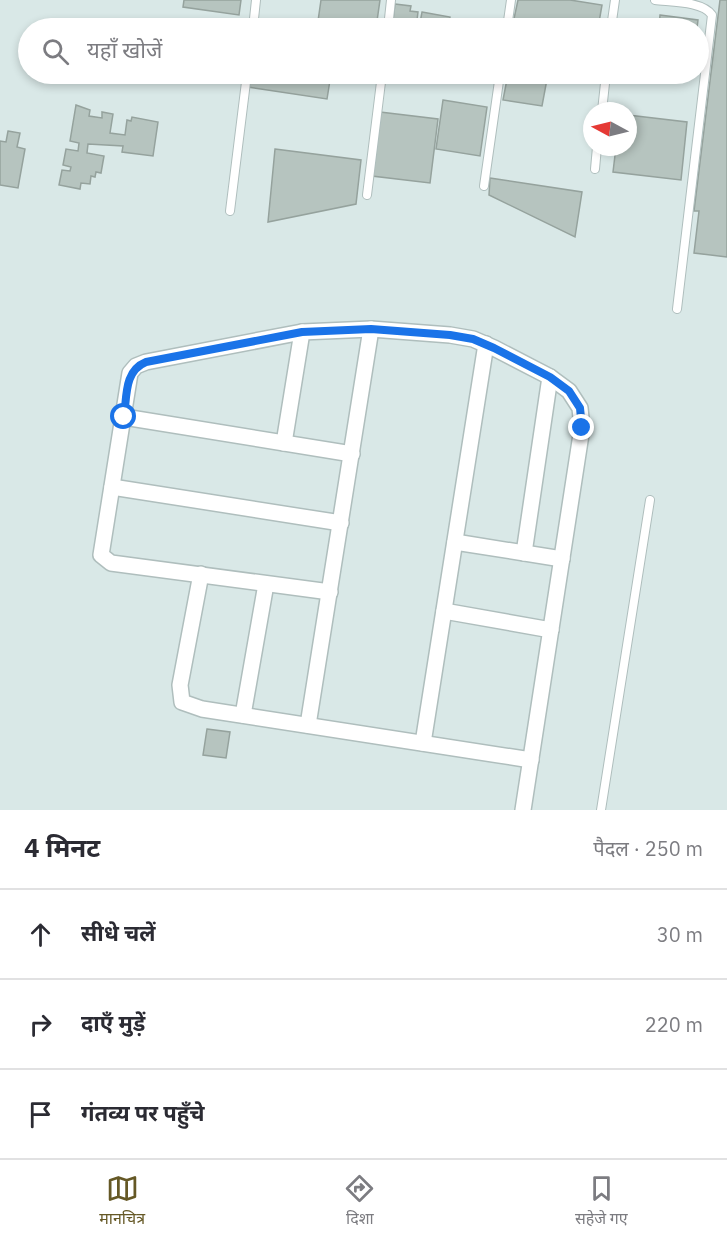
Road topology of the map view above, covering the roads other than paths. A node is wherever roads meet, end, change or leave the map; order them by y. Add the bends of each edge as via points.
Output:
1 (256, 0) edge
2 (391, 0) edge
3 (511, 0) edge
4 (615, 0) edge
5 (655, 0) edge
6 (254, 18) edge
7 (389, 18) edge
8 (508, 18) edge
9 (613, 18) edge
10 (709, 40) edge
11 (246, 84) edge
12 (381, 84) edge
13 (499, 84) edge
14 (605, 84) edge
15 (704, 84) edge
16 (603, 102) edge
17 (596, 156) edge
18 (595, 169) dead end
19 (484, 186) dead end
20 (367, 195) dead end
21 (230, 211) dead end
22 (677, 309) dead end
23 (371, 329) junction
24 (302, 332) junction
25 (486, 344) junction
26 (550, 377) junction
27 (124, 417) junction
28 (284, 443) junction
29 (352, 454) junction
30 (112, 487) junction
31 (650, 500) dead end
32 (341, 523) junction
33 (455, 542) junction
34 (524, 553) junction
35 (562, 559) junction
36 (201, 574) junction
37 (266, 584) junction
38 (330, 592) junction
39 (444, 611) junction
40 (551, 630) junction
41 (243, 715) junction
42 (308, 725) junction
43 (423, 743) junction
44 (531, 760) junction
45 (523, 810) edge
46 (601, 810) edge

1 - 6 lane
2 - 7 lane
3 - 8 lane
4 - 9 lane
5 - 10 lane via 708,10 712,15
11 - 21 lane
12 - 20 lane
13 - 19 lane
14 - 16 lane
15 - 22 lane
17 - 18 lane
23 - 24 street
23 - 25 street via 450,335
23 - 29 street
24 - 27 street via 136,366 130,373
24 - 28 street
25 - 26 street
25 - 33 street
26 - 34 street
26 - 35 street via 575,400 582,428
27 - 28 street
27 - 30 street
28 - 29 street
29 - 32 street
30 - 32 street
30 - 36 street via 101,555 111,563
31 - 46 lane
32 - 38 street
33 - 34 street
33 - 39 street
34 - 35 street
35 - 40 street
36 - 37 street
36 - 41 street via 179,693 182,702 190,706
37 - 38 street
37 - 41 street
38 - 42 street
39 - 40 street
39 - 43 street
40 - 44 street
41 - 42 street
42 - 43 street
43 - 44 street
44 - 45 street

